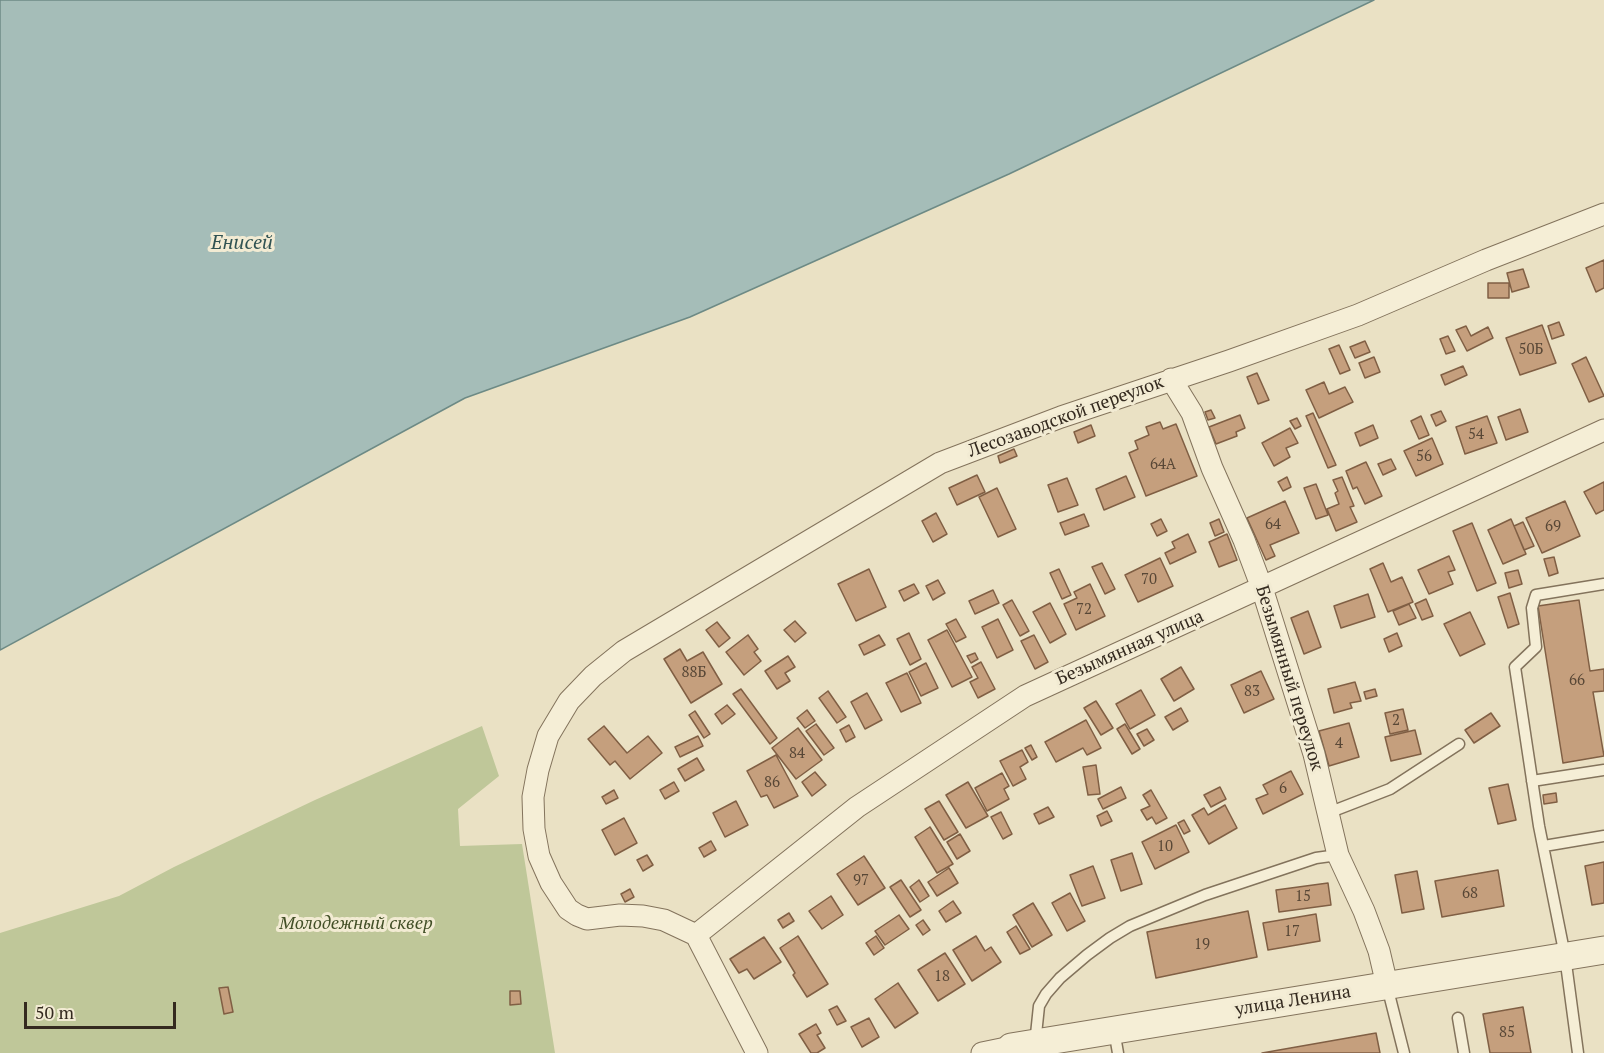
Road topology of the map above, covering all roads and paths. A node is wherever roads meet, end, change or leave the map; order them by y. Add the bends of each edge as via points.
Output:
1 (1604, 214) edge
2 (1171, 379) junction
3 (1604, 430) edge
4 (1604, 584) edge
5 (1263, 588) junction
6 (1459, 744) dead end
7 (1604, 770) edge
8 (1532, 781) junction
9 (1328, 813) junction
10 (1604, 836) edge
11 (1544, 846) junction
12 (1338, 855) junction
13 (696, 935) junction
14 (1604, 950) edge
15 (1565, 956) junction
16 (1387, 985) junction
17 (1458, 1018) dead end
18 (1116, 1041) edge
19 (1019, 1048) edge
20 (757, 1053) edge
21 (982, 1053) edge
22 (1404, 1053) edge
23 (1464, 1053) edge
24 (1578, 1053) edge

1 - 2 street, Лесозаводской переулок via 1358,315
2 - 5 street, Безымянный переулок via 1192,413
2 - 13 street, Лесозаводской переулок via 940,463 624,651 569,701 548,736 533,797 539,856 551,883 568,909 587,919 643,916 664,920
3 - 5 street, Безымянная улица
4 - 8 lane via 1536,596 1532,608 1536,646 1515,667
5 - 9 street, Безымянный переулок via 1311,743
5 - 13 street, Безымянная улица via 1025,696 857,807
6 - 9 lane via 1390,789
7 - 8 lane
8 - 11 lane
9 - 12 street, Безымянный переулок
10 - 11 lane
11 - 15 lane
12 - 16 street, Безымянный переулок via 1364,910
12 - 19 lane via 1316,858 1205,895 1110,938 1086,955 1046,994
13 - 20 street
14 - 15 street, улица Ленина
15 - 16 street, улица Ленина
15 - 24 lane
16 - 18 street, улица Ленина
16 - 22 lane
17 - 23 lane
18 - 19 street, улица Ленина
19 - 21 street, улица Ленина

